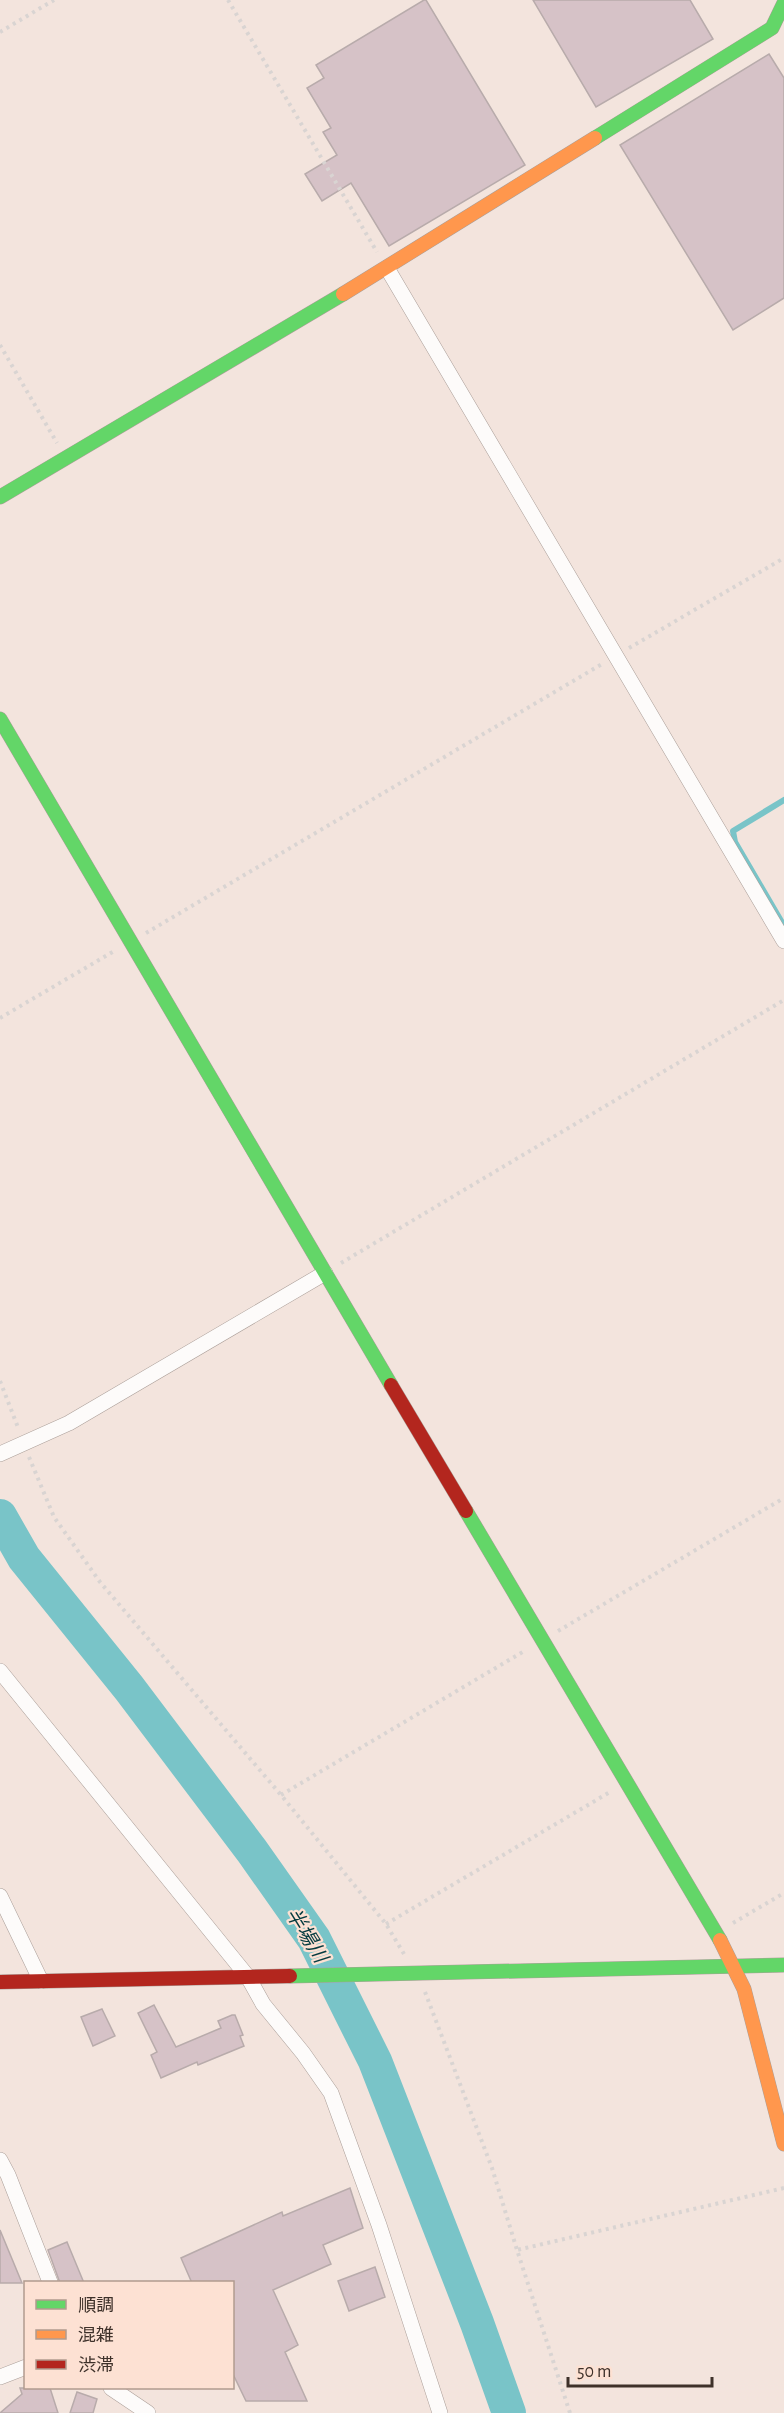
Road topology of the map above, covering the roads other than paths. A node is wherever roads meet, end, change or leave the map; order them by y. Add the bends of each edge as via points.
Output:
1 (784, 3) edge
2 (387, 268) junction
3 (0, 497) edge
4 (0, 719) edge
5 (784, 941) edge
6 (325, 1273) junction
7 (0, 1454) edge
8 (0, 1671) edge
9 (0, 1896) edge
10 (784, 1965) edge
11 (734, 1966) junction
12 (254, 1976) junction
13 (40, 1981) junction
14 (0, 1982) edge
15 (784, 2144) edge
16 (0, 2160) edge
17 (49, 2281) edge
18 (24, 2368) edge
19 (0, 2377) edge
20 (112, 2389) edge
21 (148, 2413) edge
22 (440, 2413) edge

1 - 2 street via 772,28
2 - 3 street
2 - 5 street
4 - 6 street
6 - 7 street via 69,1423
6 - 11 street
8 - 12 street
9 - 13 street
10 - 11 street
11 - 12 street
11 - 15 street via 744,1989
12 - 13 street
12 - 22 street via 262,2004 331,2093
13 - 14 street
16 - 17 street
18 - 19 street
20 - 21 street

